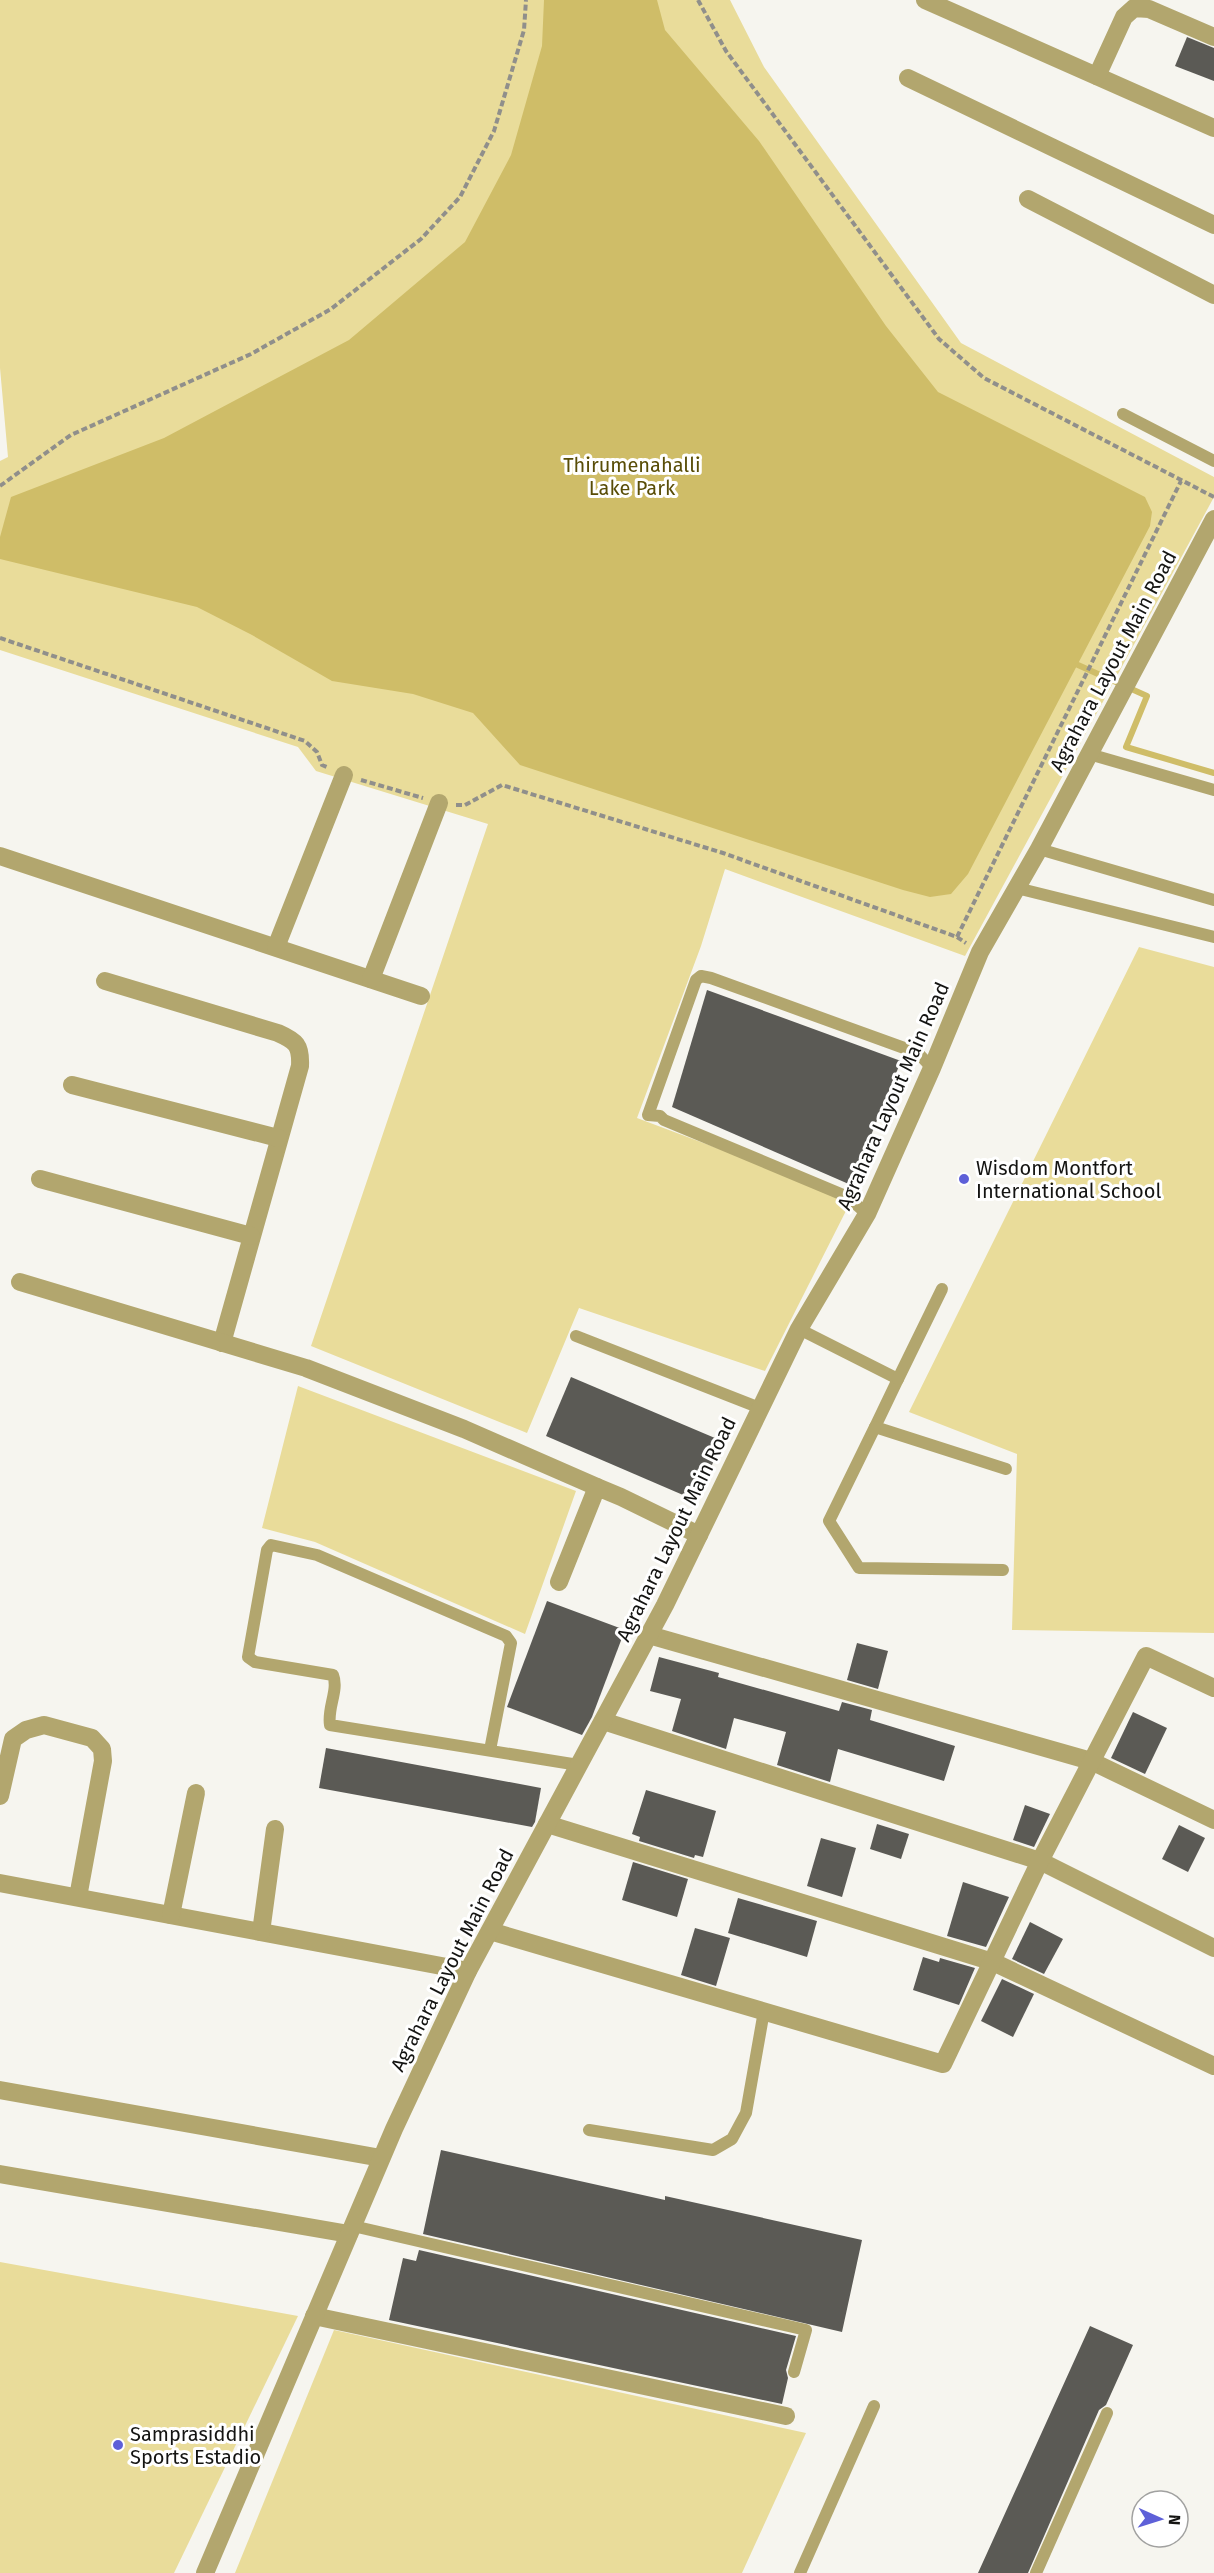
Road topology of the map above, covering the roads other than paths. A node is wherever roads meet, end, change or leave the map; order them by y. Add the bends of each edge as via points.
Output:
1 (925, 0) edge
2 (1214, 37) edge
3 (1097, 76) junction
4 (908, 78) dead end
5 (1214, 128) edge
6 (1028, 199) dead end
7 (1214, 225) edge
8 (1214, 296) edge
9 (1123, 414) dead end
10 (1214, 461) edge
11 (1214, 519) edge
12 (1089, 754) junction
13 (344, 775) road end
14 (1214, 790) edge
15 (439, 803) road end
16 (1039, 849) junction
17 (0, 856) edge
18 (1017, 888) junction
19 (1214, 900) edge
20 (1214, 937) edge
21 (276, 947) junction
22 (371, 979) junction
23 (105, 981) dead end
24 (420, 996) dead end
25 (932, 1068) junction
26 (72, 1085) dead end
27 (278, 1138) junction
28 (40, 1179) dead end
29 (867, 1214) junction
30 (251, 1236) junction
31 (20, 1282) dead end
32 (942, 1289) dead end
33 (799, 1329) junction
34 (576, 1336) dead end
35 (222, 1343) junction
36 (898, 1379) junction
37 (760, 1408) junction
38 (875, 1427) junction
39 (1006, 1469) dead end
40 (597, 1488) junction
41 (699, 1535) junction
42 (1003, 1570) dead end
43 (559, 1582) dead end
44 (649, 1635) junction
45 (1214, 1688) edge
46 (603, 1721) junction
47 (490, 1750) junction
48 (1091, 1761) junction
49 (579, 1765) junction
50 (196, 1793) dead end
51 (0, 1796) edge
52 (1214, 1820) edge
53 (547, 1824) junction
54 (275, 1829) dead end
55 (1040, 1861) junction
56 (0, 1883) edge
57 (78, 1898) junction
58 (171, 1915) junction
59 (490, 1931) junction
60 (261, 1932) junction
61 (1214, 1948) edge
62 (993, 1962) junction
63 (468, 1971) junction
64 (764, 2011) junction
65 (1214, 2066) edge
66 (0, 2090) edge
67 (589, 2130) dead end
68 (381, 2158) junction
69 (0, 2174) edge
70 (351, 2230) junction
71 (314, 2316) junction
72 (794, 2372) dead end
73 (874, 2406) dead end
74 (1107, 2413) dead end
75 (786, 2416) dead end
76 (205, 2573) edge
77 (800, 2573) edge
78 (1036, 2573) edge

1 - 3 street
2 - 3 street via 1149,9 1134,8 1124,17
3 - 5 street
4 - 7 street
6 - 8 street
9 - 10 lane
11 - 12 street, Agrahara Layout Main Road
12 - 14 lane
12 - 16 street, Agrahara Layout Main Road
13 - 21 street
15 - 22 street
16 - 18 street, Agrahara Layout Main Road
16 - 19 lane
17 - 21 street
18 - 20 lane
18 - 25 street, Agrahara Layout Main Road via 980,952
21 - 22 street
22 - 24 street
23 - 27 street via 293,1040 301,1053 300,1066
25 - 29 street, Agrahara Layout Main Road
25 - 29 lane via 918,1053 711,978 701,976 696,980 648,1115 660,1116 848,1197
26 - 27 street
27 - 30 street
28 - 30 street
29 - 33 street, Agrahara Layout Main Road
30 - 35 street
31 - 35 street
32 - 36 lane
33 - 36 lane
33 - 37 street, Agrahara Layout Main Road
34 - 37 lane
35 - 40 street via 306,1368 464,1429
36 - 38 lane
37 - 41 street, Agrahara Layout Main Road
38 - 39 lane
38 - 42 lane via 829,1521 859,1568
40 - 41 street
40 - 43 street
41 - 44 street, Agrahara Layout Main Road
44 - 46 street, Agrahara Layout Main Road
44 - 48 street
45 - 48 street via 1146,1656
46 - 49 street, Agrahara Layout Main Road
46 - 55 street
47 - 47 lane via 510,1643 506,1636 317,1555 271,1545 248,1657 255,1662 333,1675 336,1681 328,1716 330,1725
47 - 49 lane
48 - 52 street
48 - 55 street
49 - 53 street, Agrahara Layout Main Road
50 - 58 street
51 - 57 street via 13,1739 27,1730 44,1725 92,1738 102,1749
53 - 59 street, Agrahara Layout Main Road
53 - 62 street
54 - 60 street
55 - 61 street
55 - 62 street
56 - 57 street
57 - 58 street
58 - 60 street
59 - 63 street, Agrahara Layout Main Road
59 - 64 street
60 - 63 street
62 - 64 street via 943,2064
62 - 65 street
63 - 68 street, Agrahara Layout Main Road
64 - 67 lane via 746,2113 732,2139 713,2150
66 - 68 street
68 - 70 street, Agrahara Layout Main Road
69 - 70 street
70 - 71 street, Agrahara Layout Main Road
70 - 72 lane via 806,2330
71 - 75 street
71 - 76 street, Agrahara Layout Main Road
73 - 77 lane
74 - 78 lane

